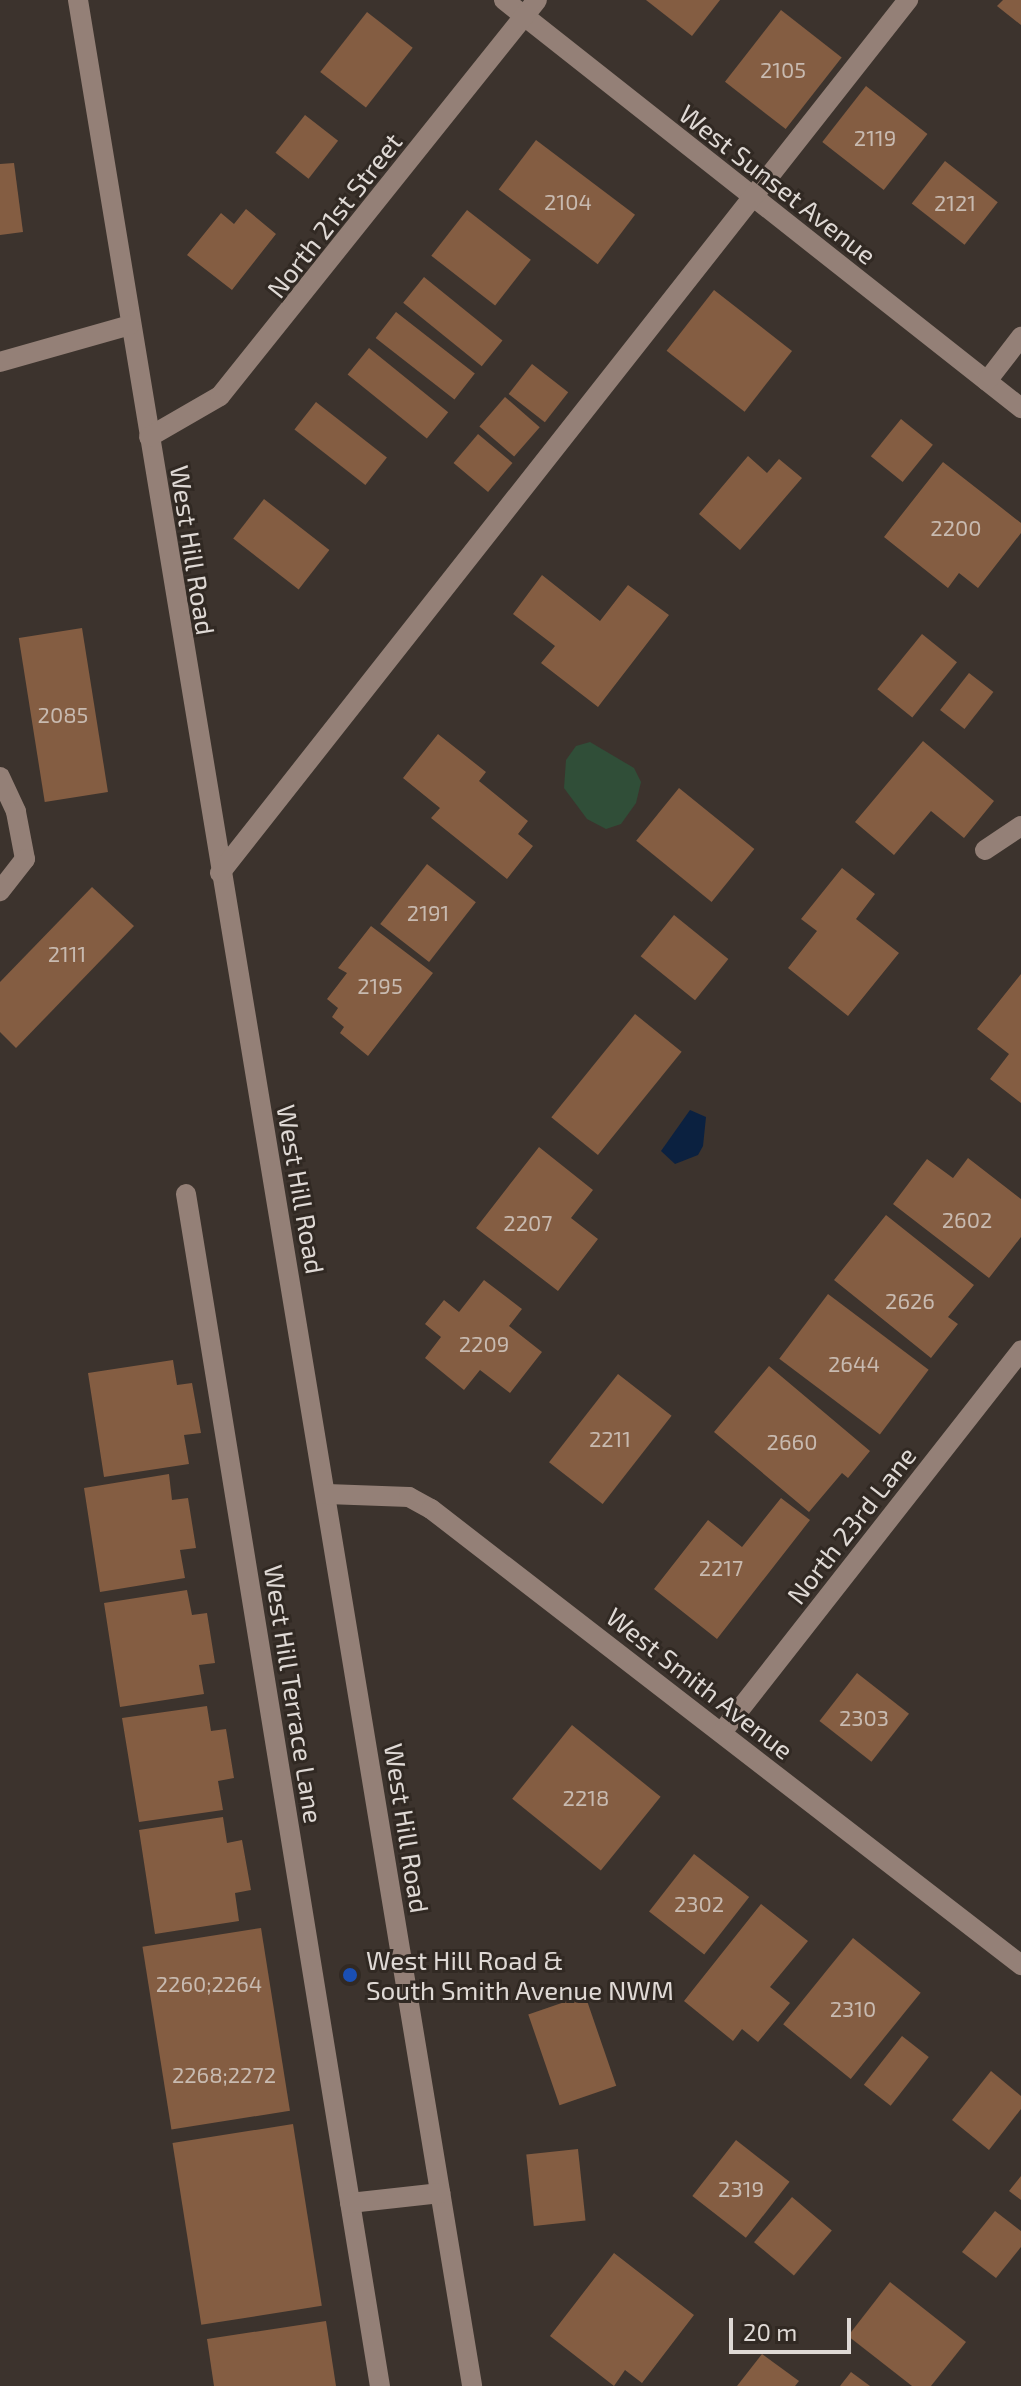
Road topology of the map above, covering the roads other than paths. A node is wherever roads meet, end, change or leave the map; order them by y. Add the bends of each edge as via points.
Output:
1 (78, 0) edge
2 (504, 0) edge
3 (908, 0) edge
4 (530, 8) edge
5 (753, 197) junction
6 (130, 325) junction
7 (1021, 337) edge
8 (0, 362) edge
9 (987, 381) junction
10 (1021, 408) edge
11 (149, 437) junction
12 (0, 777) edge
13 (1021, 826) edge
14 (985, 850) dead end
15 (220, 873) junction
16 (0, 891) edge
17 (186, 1194) dead end
18 (1021, 1350) edge
19 (327, 1494) junction
20 (722, 1732) junction
21 (1021, 1965) edge
22 (440, 2193) junction
23 (350, 2203) junction
24 (380, 2386) edge
25 (472, 2386) edge

1 - 6 street, West Hill Road
2 - 4 street, West Sunset Avenue
3 - 5 street
4 - 5 street, West Sunset Avenue
4 - 11 street, North 21st Street via 220,396
5 - 9 street, West Sunset Avenue
5 - 15 street
6 - 8 street
6 - 11 street, West Hill Road
7 - 9 street
9 - 10 street, West Sunset Avenue
11 - 15 street, West Hill Road
12 - 16 street via 16,812 25,859
13 - 14 street
15 - 19 street, West Hill Road
17 - 23 street, West Hill Terrace Lane
18 - 20 street, North 23rd Lane
19 - 20 street, West Smith Avenue via 409,1497 431,1509
19 - 22 street, West Hill Road
20 - 21 street, West Smith Avenue
22 - 23 street
22 - 25 street, West Hill Road
23 - 24 street, West Hill Terrace Lane

